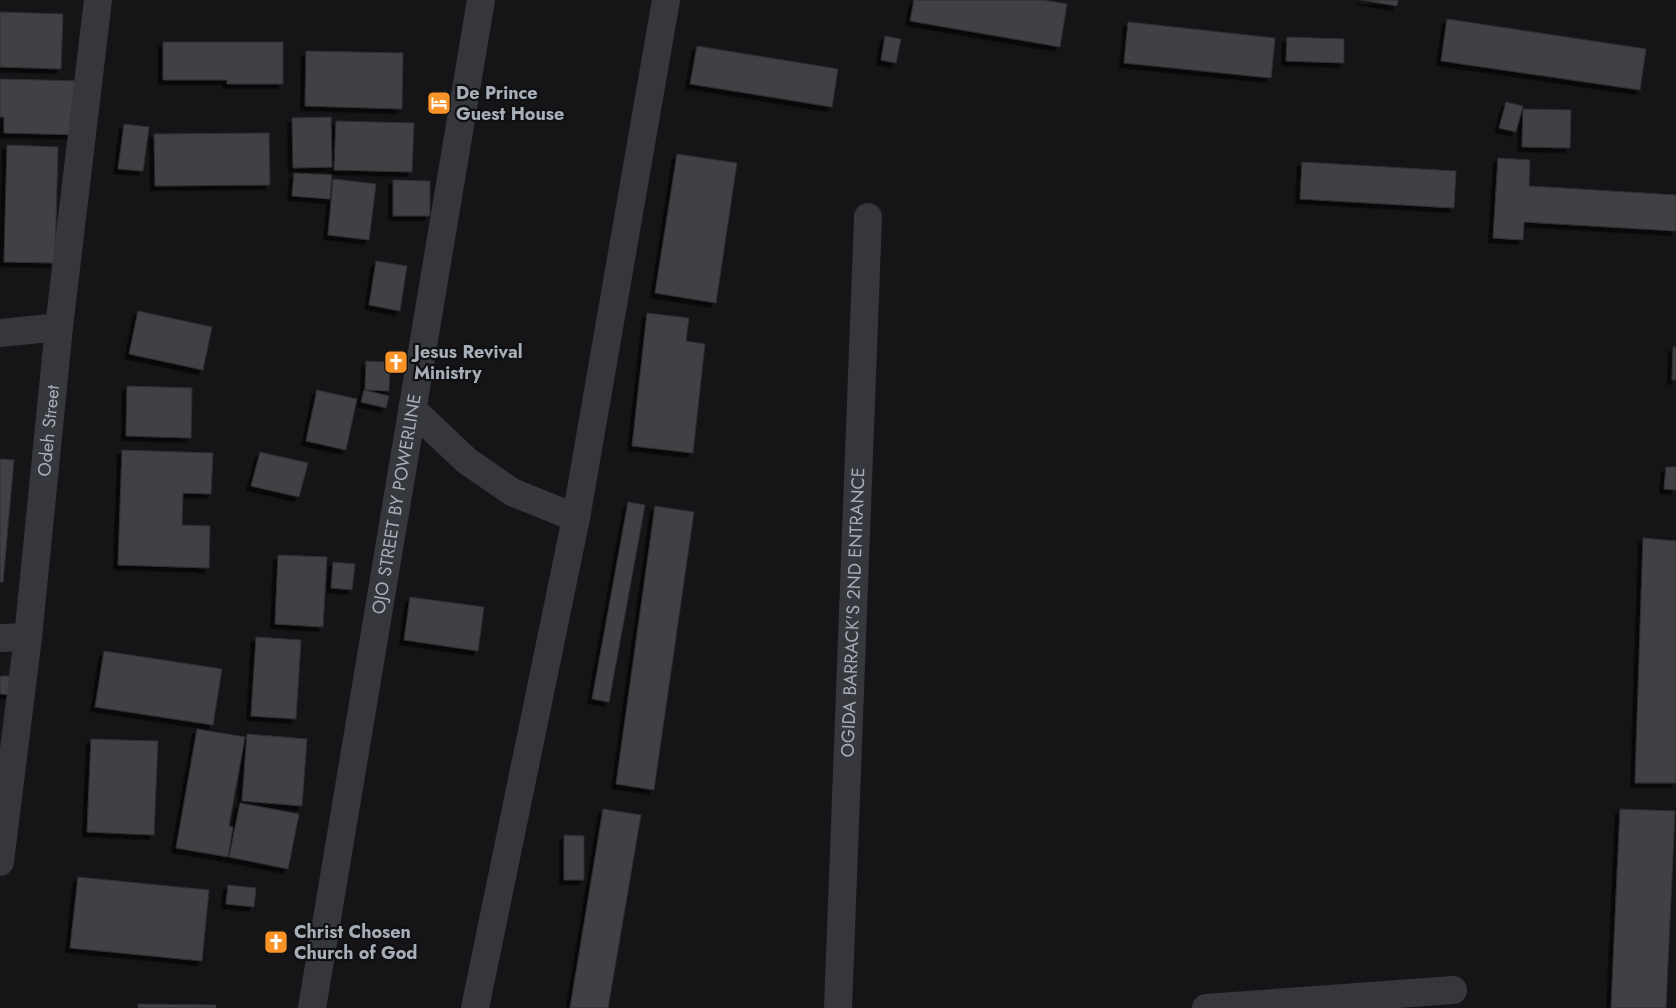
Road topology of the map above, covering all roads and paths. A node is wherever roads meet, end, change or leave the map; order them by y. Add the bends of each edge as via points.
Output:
1 (98, 0) edge
2 (481, 0) edge
3 (666, 0) edge
4 (868, 217) dead end
5 (59, 327) junction
6 (0, 333) edge
7 (412, 409) junction
8 (576, 518) junction
9 (28, 637) junction
10 (0, 638) edge
11 (0, 862) edge
12 (1453, 990) dead end
13 (312, 1008) edge
14 (475, 1008) edge
15 (838, 1008) edge
16 (1206, 1008) edge

1 - 5 street, Odeh Street
2 - 7 street, OJO STREET BY POWERLINE
3 - 8 street
4 - 15 street, OGIDA BARRACK'S 2ND ENTRANCE
5 - 6 street
5 - 9 street, Odeh Street
7 - 8 street via 467,461 512,492
7 - 13 street, OJO STREET BY POWERLINE
8 - 14 street
9 - 10 street
9 - 11 street, Odeh Street
12 - 16 street

